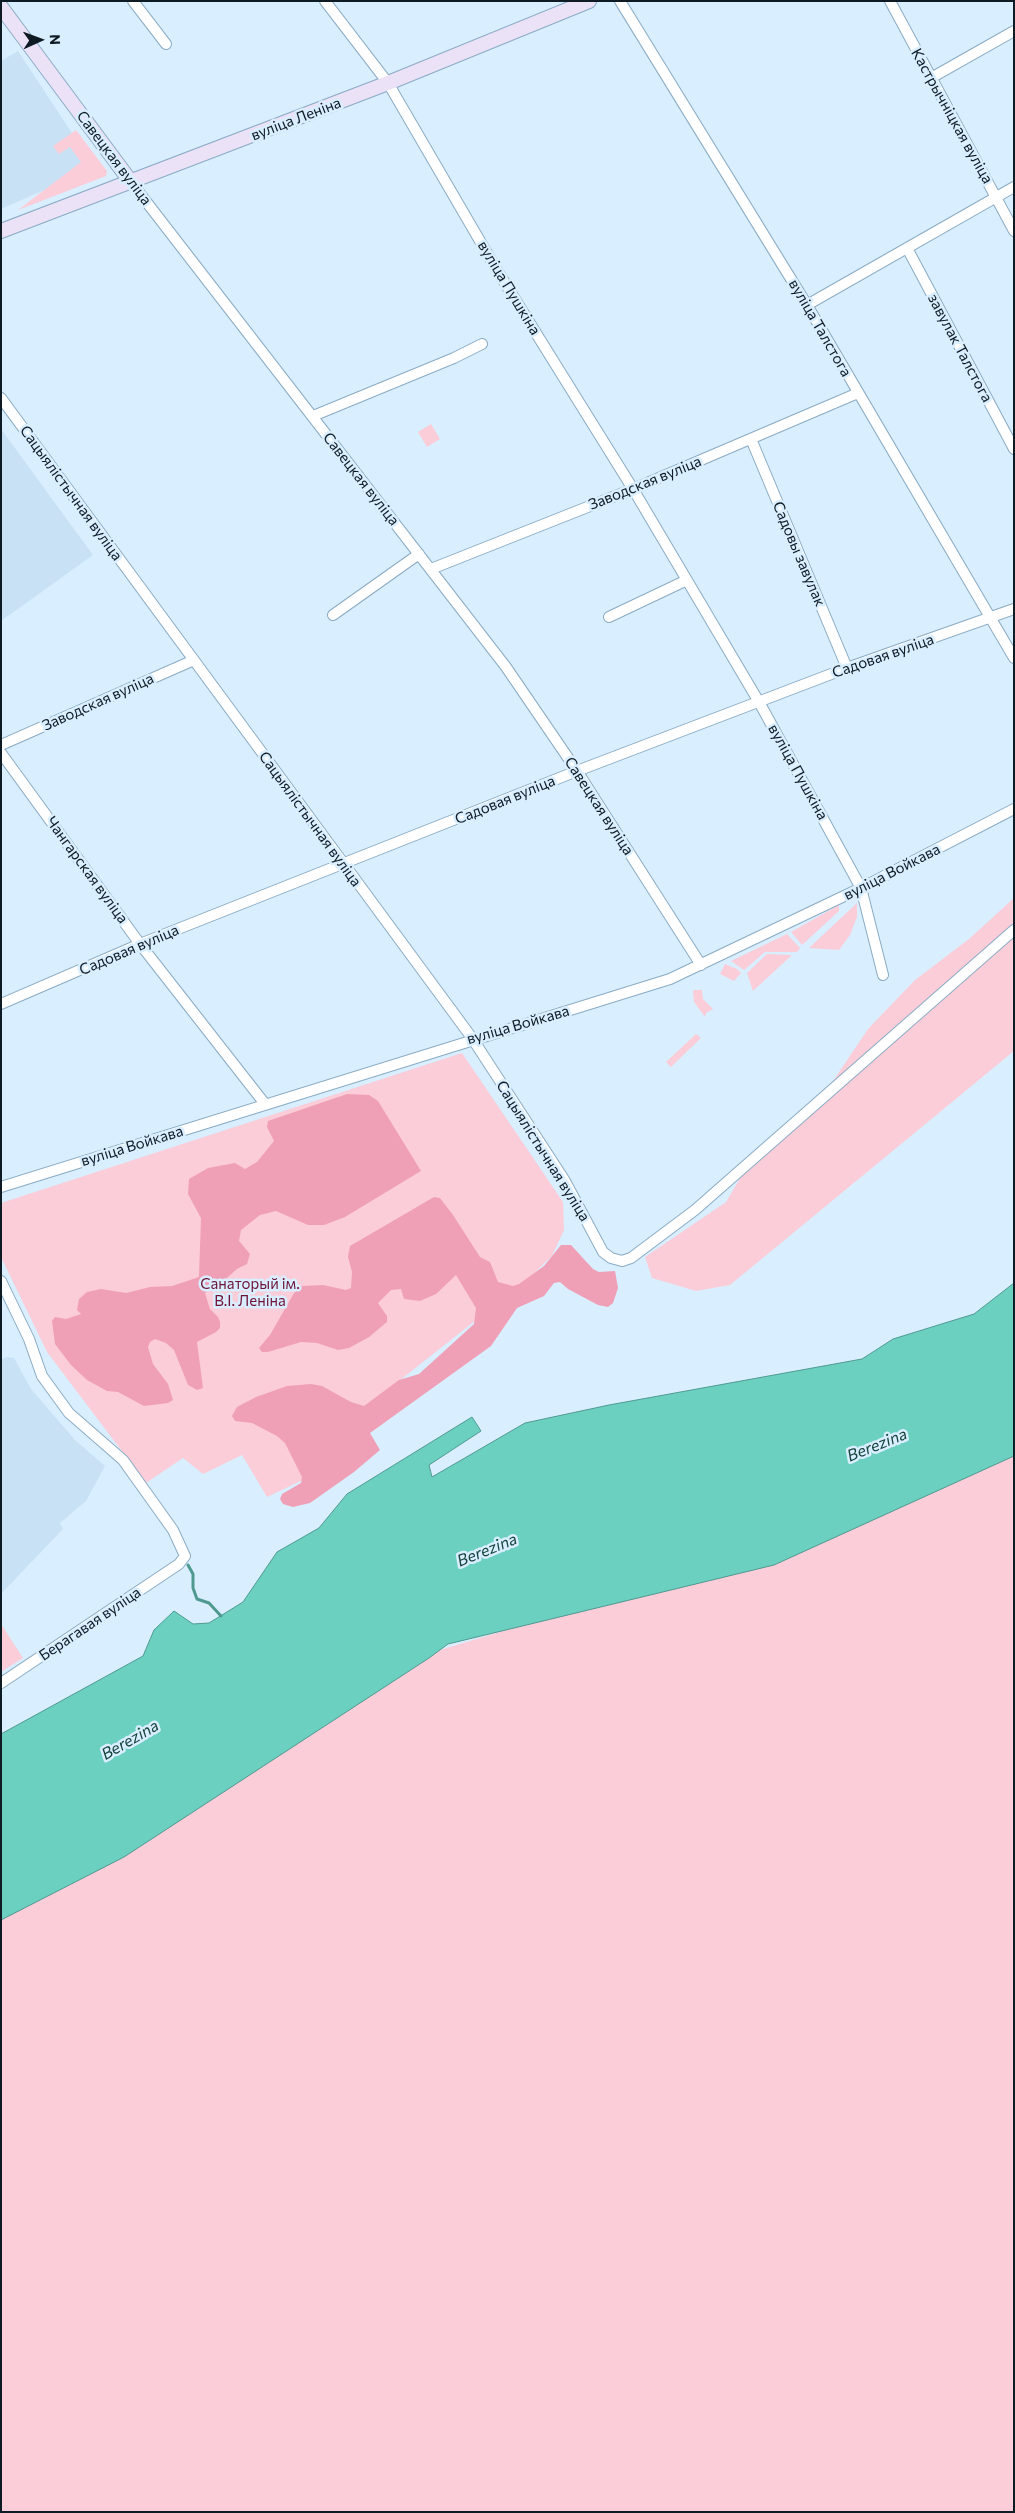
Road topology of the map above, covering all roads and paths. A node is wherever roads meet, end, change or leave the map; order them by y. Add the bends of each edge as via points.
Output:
1 (132, 1) edge
2 (325, 1) edge
3 (589, 1) edge
4 (620, 1) edge
5 (890, 1) edge
6 (1, 7) edge
7 (1014, 31) edge
8 (166, 44) dead end
9 (931, 78) junction
10 (388, 84) junction
11 (131, 182) junction
12 (1014, 187) edge
13 (995, 196) junction
14 (1, 231) edge
15 (1014, 231) edge
16 (907, 248) junction
17 (808, 305) junction
18 (482, 344) dead end
19 (858, 393) junction
20 (1, 398) edge
21 (313, 416) junction
22 (751, 440) junction
23 (1014, 449) edge
24 (633, 489) junction
25 (420, 554) junction
26 (430, 568) junction
27 (686, 580) junction
28 (1014, 609) edge
29 (333, 615) dead end
30 (609, 617) dead end
31 (989, 618) junction
32 (1014, 658) edge
33 (194, 660) junction
34 (847, 668) junction
35 (759, 702) junction
36 (1, 745) edge
37 (1, 753) edge
38 (577, 771) junction
39 (1014, 809) edge
40 (343, 865) junction
41 (861, 888) junction
42 (1014, 930) edge
43 (140, 944) junction
44 (701, 965) junction
45 (883, 975) dead end
46 (1, 1004) edge
47 (472, 1038) junction
48 (265, 1104) junction
49 (1, 1187) edge
50 (1, 1281) edge
51 (1, 1683) edge

1 - 8 street
2 - 10 street, вуліца Пушкіна
3 - 10 main road, вуліца Леніна
4 - 17 street, вуліца Талстога
5 - 9 street, Кастрычніцкая вуліца
6 - 11 main road, Савецкая вуліца
7 - 9 street
9 - 13 street, Кастрычніцкая вуліца
10 - 11 main road, вуліца Леніна
10 - 24 street, вуліца Пушкіна via 498,272
11 - 14 main road, вуліца Леніна
11 - 21 street, Савецкая вуліца
12 - 13 street
13 - 15 street, Кастрычніцкая вуліца
13 - 16 street
16 - 17 street
16 - 23 street, завулак Талстога
17 - 19 street, вуліца Талстога
18 - 21 street
19 - 22 street, Заводская вуліца
19 - 31 street, вуліца Талстога
20 - 33 street, Сацыялістычная вуліца
21 - 25 street, Савецкая вуліца
22 - 24 street, Заводская вуліца
22 - 34 street, Садовы завулак
24 - 26 street, Заводская вуліца
24 - 27 street, вуліца Пушкіна
25 - 26 street, Савецкая вуліца
25 - 29 street
26 - 38 street, Савецкая вуліца via 506,667
27 - 30 street
27 - 35 street, вуліца Пушкіна
28 - 31 street, Садовая вуліца
31 - 32 street, вуліца Талстога
31 - 34 street, Садовая вуліца
33 - 36 street, Заводская вуліца
33 - 40 street, Сацыялістычная вуліца
34 - 35 street, Садовая вуліца
35 - 38 street, Садовая вуліца
35 - 41 street, вуліца Пушкіна
37 - 43 street, Чангарская вуліца
38 - 40 street, Садовая вуліца
38 - 44 street, Савецкая вуліца
39 - 41 street, вуліца Войкава
40 - 43 street, Садовая вуліца
40 - 47 street, Сацыялістычная вуліца
41 - 44 street, вуліца Войкава
41 - 45 street, вуліца Пушкіна
42 - 47 street, Сацыялістычная вуліца via 695,1210 631,1258 622,1261 603,1252 565,1181
43 - 46 street, Садовая вуліца
43 - 48 street, Чангарская вуліца
44 - 47 street, вуліца Войкава via 670,979
47 - 48 street, вуліца Войкава
48 - 49 street, вуліца Войкава
50 - 51 street, Берагавая вуліца via 29,1339 42,1376 70,1413 123,1460 172,1530 185,1556 90,1625

